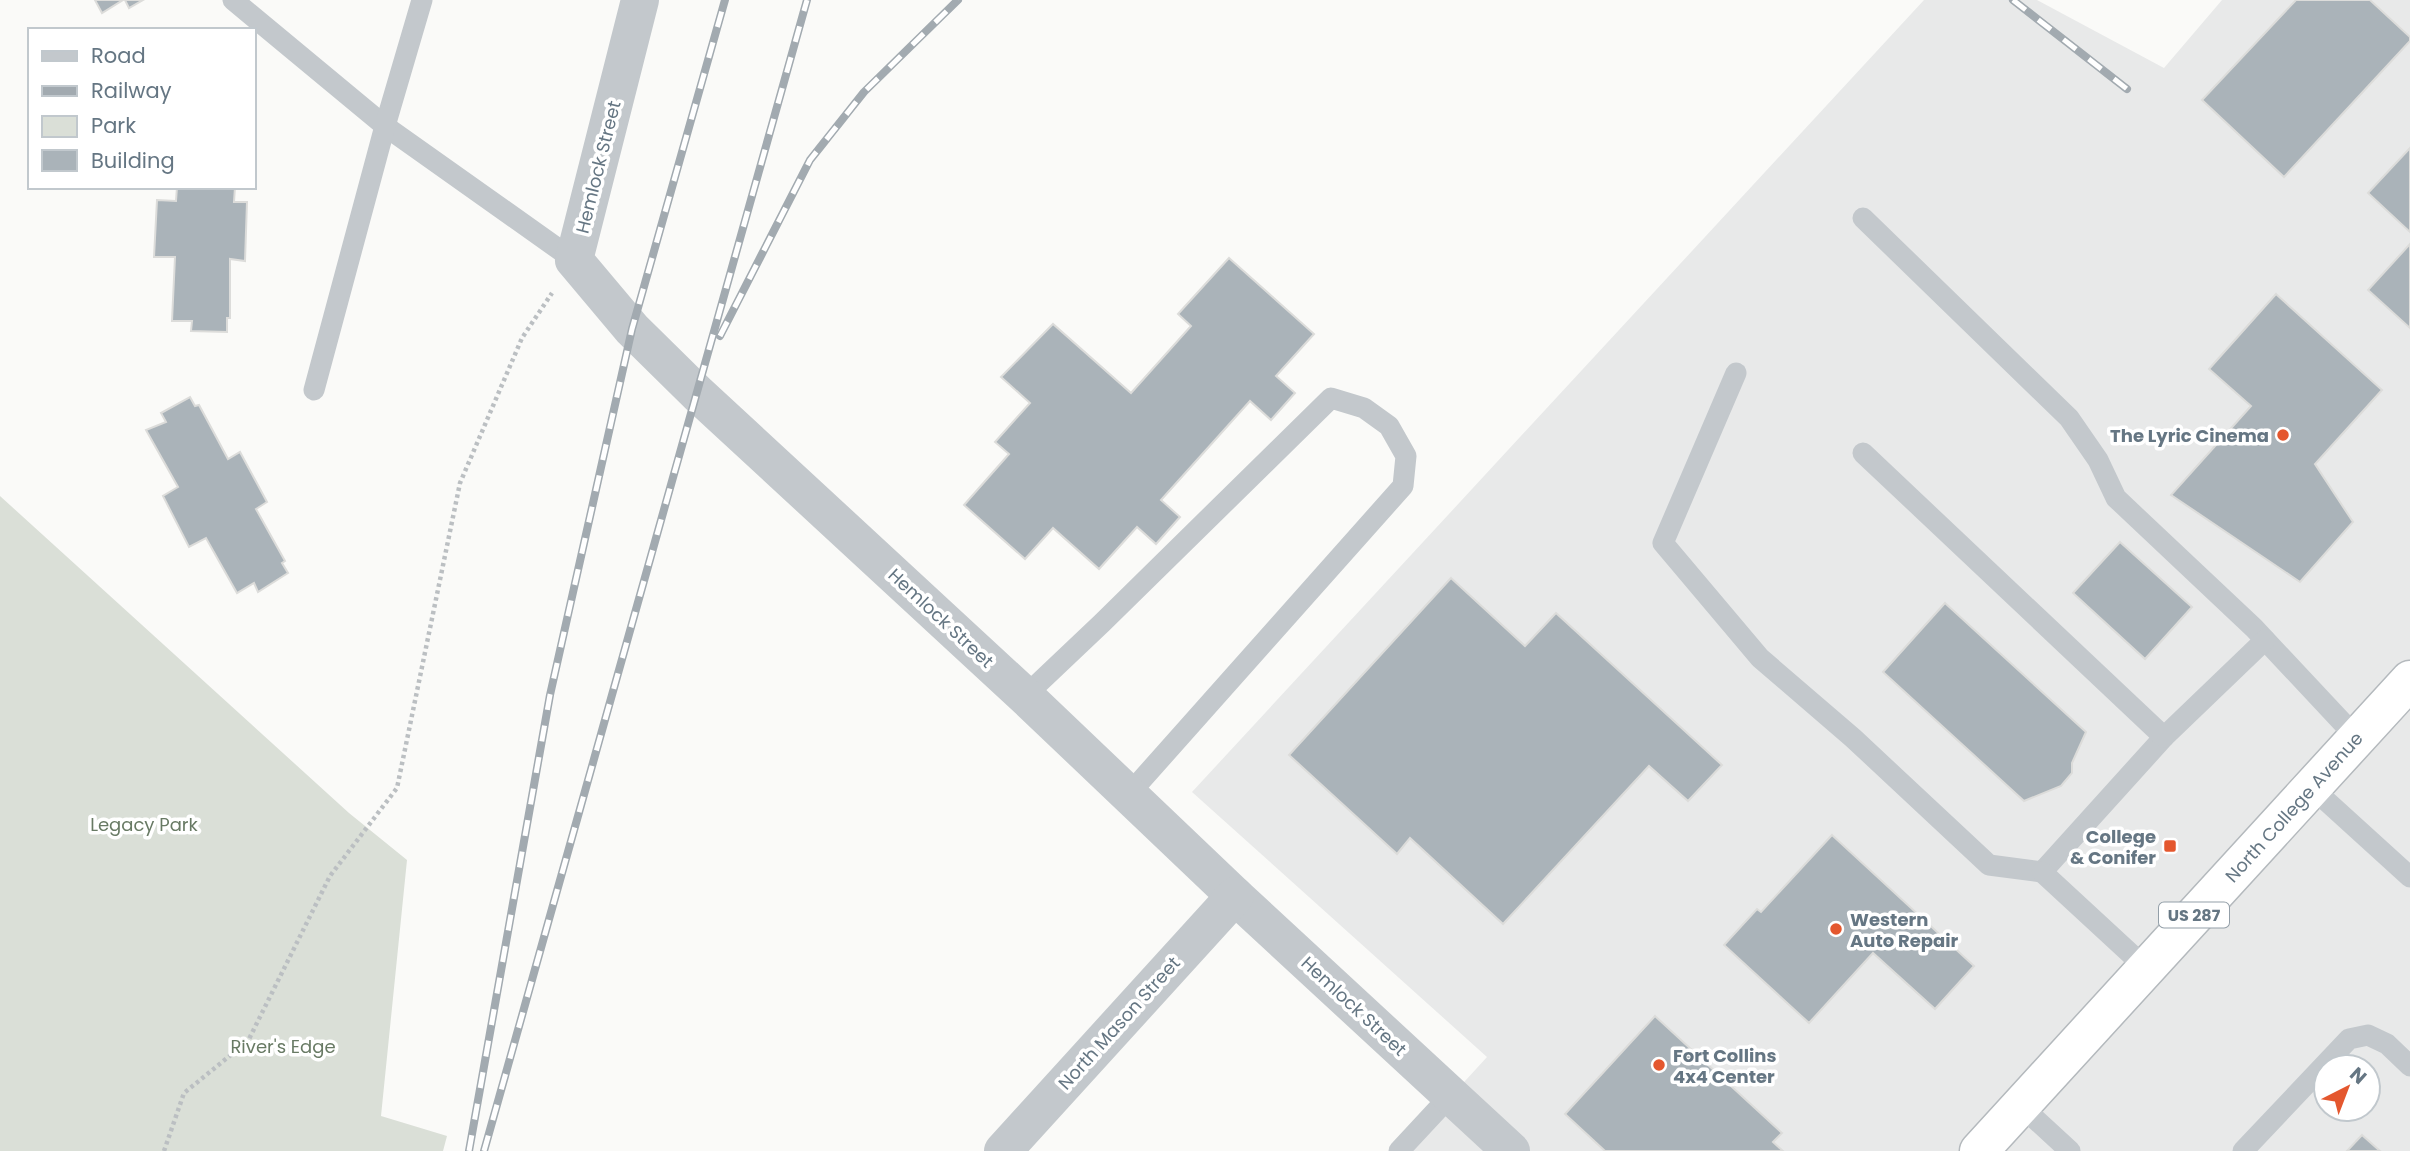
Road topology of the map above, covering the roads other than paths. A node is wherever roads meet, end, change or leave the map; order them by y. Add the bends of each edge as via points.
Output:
1 (233, 0) edge
2 (422, 0) edge
3 (640, 0) edge
4 (385, 126) junction
5 (1863, 218) dead end
6 (574, 260) junction
7 (1736, 373) dead end
8 (314, 390) dead end
9 (1863, 453) dead end
10 (2265, 640) junction
11 (2410, 680) edge
12 (1025, 696) junction
13 (2164, 737) junction
14 (2357, 738) junction
15 (2311, 787) junction
16 (1129, 794) junction
17 (2042, 872) junction
18 (2410, 877) edge
19 (1235, 896) junction
20 (2146, 968) junction
21 (2410, 1066) edge
22 (1451, 1095) junction
23 (2020, 1105) junction
24 (1003, 1151) edge
25 (1399, 1151) edge
26 (1511, 1151) edge
27 (1979, 1151) edge
28 (2070, 1151) edge
29 (2243, 1151) edge

1 - 4 lane
2 - 4 lane
3 - 6 street, Hemlock Street
4 - 6 lane
4 - 8 lane
5 - 10 lane via 2069,418 2098,460 2116,498
6 - 12 street, Hemlock Street via 632,329 688,385
7 - 17 lane via 1663,543 1760,658 1989,865
9 - 13 lane
10 - 13 lane
10 - 14 lane
11 - 14 highway, North College Avenue / US 287
12 - 16 street, Hemlock Street
12 - 16 lane via 1331,398 1364,408 1389,426 1406,456 1403,486
13 - 17 lane
14 - 15 highway, North College Avenue / US 287
15 - 18 lane
15 - 20 highway, North College Avenue / US 287
16 - 19 street, Hemlock Street
17 - 20 lane
19 - 22 street, Hemlock Street
19 - 24 street, North Mason Street
20 - 23 highway, North College Avenue / US 287
21 - 29 lane via 2387,1044 2368,1035 2349,1039
22 - 25 lane
22 - 26 street, Hemlock Street
23 - 27 highway, North College Avenue / US 287
23 - 28 lane

